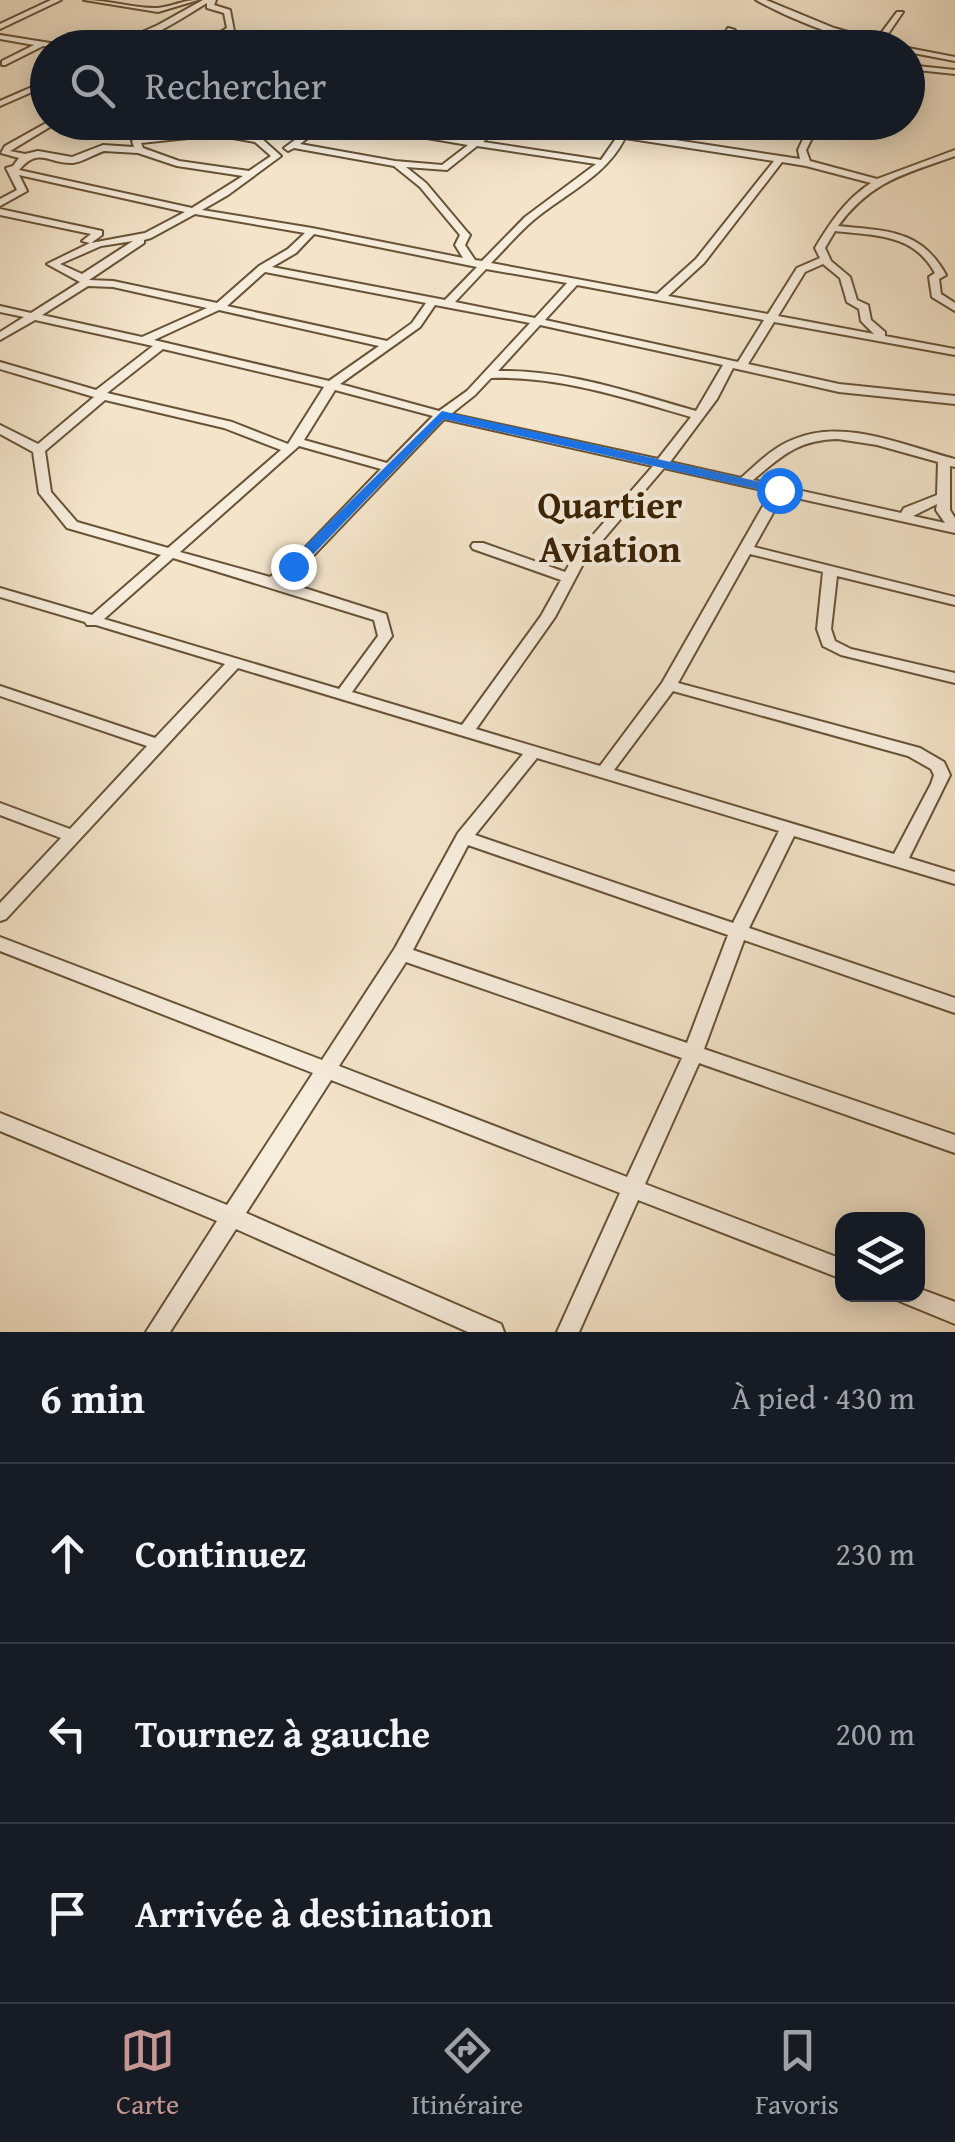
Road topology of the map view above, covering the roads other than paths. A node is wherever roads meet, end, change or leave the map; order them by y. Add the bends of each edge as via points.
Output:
1 (57, 0) edge
2 (88, 0) edge
3 (194, 0) edge
4 (210, 0) edge
5 (760, 0) edge
6 (900, 14) dead end
7 (0, 26) edge
8 (154, 30) edge
9 (229, 30) edge
10 (831, 30) edge
11 (888, 30) edge
12 (0, 37) edge
13 (30, 42) edge
14 (30, 50) edge
15 (925, 53) edge
16 (955, 59) edge
17 (5, 63) dead end
18 (925, 69) edge
19 (955, 72) edge
20 (30, 90) edge
21 (0, 104) edge
22 (30, 137) edge
23 (145, 140) edge
24 (258, 140) edge
25 (300, 140) edge
26 (462, 140) edge
27 (479, 140) edge
28 (620, 140) edge
29 (653, 140) edge
30 (807, 140) edge
31 (476, 142) junction
32 (293, 145) junction
33 (139, 150) junction
34 (955, 152) edge
35 (276, 156) junction
36 (26, 157) junction
37 (779, 160) junction
38 (386, 161) junction
39 (0, 162) edge
40 (599, 162) junction
41 (806, 163) junction
42 (13, 171) junction
43 (248, 174) junction
44 (874, 180) junction
45 (0, 203) edge
46 (192, 208) junction
47 (0, 212) edge
48 (831, 228) junction
49 (312, 230) junction
50 (148, 236) junction
51 (824, 260) junction
52 (52, 264) junction
53 (477, 264) junction
54 (262, 268) junction
55 (84, 280) junction
56 (574, 282) junction
57 (660, 297) junction
58 (431, 303) junction
59 (447, 304) junction
60 (220, 306) junction
61 (955, 308) edge
62 (0, 309) edge
63 (28, 316) junction
64 (771, 317) junction
65 (535, 322) junction
66 (0, 336) edge
67 (890, 338) junction
68 (143, 341) junction
69 (387, 344) junction
70 (160, 346) junction
71 (955, 352) edge
72 (736, 364) junction
73 (0, 365) edge
74 (487, 375) junction
75 (332, 384) junction
76 (101, 395) junction
77 (955, 400) edge
78 (442, 415) junction
79 (699, 416) junction
80 (0, 430) edge
81 (293, 445) junction
82 (39, 450) junction
83 (949, 462) edge
84 (662, 464) junction
85 (387, 467) junction
86 (744, 482) junction
87 (779, 490) junction
88 (943, 497) junction
89 (906, 517) junction
90 (955, 529) edge
91 (478, 546) dead end
92 (747, 548) junction
93 (169, 555) junction
94 (830, 572) junction
95 (569, 578) junction
96 (272, 582) junction
97 (2, 595) edge
98 (955, 601) edge
99 (92, 622) junction
100 (234, 663) junction
101 (955, 678) edge
102 (669, 684) junction
103 (0, 691) edge
104 (342, 696) junction
105 (465, 733) junction
106 (157, 744) junction
107 (532, 754) junction
108 (604, 773) junction
109 (0, 809) edge
110 (788, 830) junction
111 (72, 836) junction
112 (464, 837) junction
113 (899, 861) junction
114 (955, 878) edge
115 (0, 914) edge
116 (738, 930) junction
117 (0, 944) edge
118 (402, 953) junction
119 (955, 1006) edge
120 (693, 1054) junction
121 (326, 1068) junction
122 (0, 1122) edge
123 (955, 1144) edge
124 (632, 1186) junction
125 (231, 1217) junction
126 (835, 1266) edge
127 (925, 1301) edge
128 (955, 1313) edge
129 (157, 1332) edge
130 (493, 1332) edge
131 (568, 1332) edge

1 - 7 street
2 - 3 street via 158,10
4 - 8 street
4 - 9 street via 227,12
5 - 10 street
6 - 11 street
12 - 13 street
14 - 17 street
15 - 16 street
18 - 19 street
20 - 21 street
22 - 36 street via 5,153
23 - 33 street via 136,141
24 - 35 street
25 - 32 street
26 - 31 street
27 - 31 street
28 - 40 street
29 - 37 street
30 - 41 street
31 - 38 street via 444,168
31 - 40 street
32 - 35 street
32 - 38 street
33 - 36 street via 103,148 73,160
33 - 43 street
34 - 44 street
35 - 43 street
36 - 42 street
37 - 41 street
37 - 57 street via 700,261
38 - 53 street via 423,186 465,235 460,245
39 - 42 street
40 - 53 street
41 - 44 street
42 - 45 street via 22,191
42 - 46 street
43 - 46 street
44 - 48 street
46 - 49 street
46 - 50 street
47 - 52 street via 99,233
48 - 51 street via 820,248
48 - 61 street via 922,246 941,274 934,277 936,296
49 - 53 street
49 - 54 street
50 - 52 street via 99,243
50 - 55 street
51 - 64 street via 801,270
51 - 67 street via 845,276 866,321
52 - 55 street
53 - 56 street
53 - 59 street
54 - 58 street
54 - 60 street
55 - 60 street
55 - 63 street
56 - 57 street
56 - 65 street
57 - 64 street
58 - 59 street
58 - 69 street via 416,325
59 - 65 street
60 - 68 street
60 - 69 street
62 - 63 street
63 - 66 street
63 - 68 street
64 - 67 street
64 - 72 street
65 - 72 street
65 - 74 street
67 - 71 street
68 - 70 street
69 - 75 street
70 - 75 street
70 - 76 street
72 - 77 street via 839,388
72 - 79 street
73 - 76 street
74 - 78 street
74 - 79 street via 622,394
75 - 78 street
75 - 81 street
76 - 81 street
76 - 82 street
78 - 84 street
78 - 85 street
79 - 84 street
80 - 82 street
81 - 85 street
81 - 93 street
82 - 93 street via 45,493 72,525
83 - 86 street via 821,436 797,441
83 - 88 street
84 - 86 street
84 - 95 street
85 - 96 street
86 - 87 street
87 - 89 street
87 - 92 street
88 - 89 street
88 - 90 street
89 - 90 street
91 - 95 street
92 - 94 street
92 - 102 street
93 - 96 street
93 - 99 street
94 - 98 street
94 - 101 street via 828,643
95 - 105 street
96 - 104 street via 381,617 385,636
97 - 99 street
99 - 100 street
100 - 104 street
100 - 106 street
102 - 108 street
102 - 113 street via 914,752 938,766 938,784
103 - 106 street
104 - 105 street
105 - 107 street
106 - 111 street
107 - 108 street
107 - 112 street
108 - 110 street
109 - 111 street
110 - 113 street
110 - 116 street
111 - 115 street
112 - 116 street
112 - 118 street
113 - 114 street
116 - 119 street
116 - 120 street
117 - 121 street
118 - 120 street
118 - 121 street
120 - 123 street
120 - 124 street
121 - 124 street
121 - 125 street
122 - 125 street
124 - 126 street
124 - 131 street
125 - 129 street
125 - 130 street
127 - 128 street

